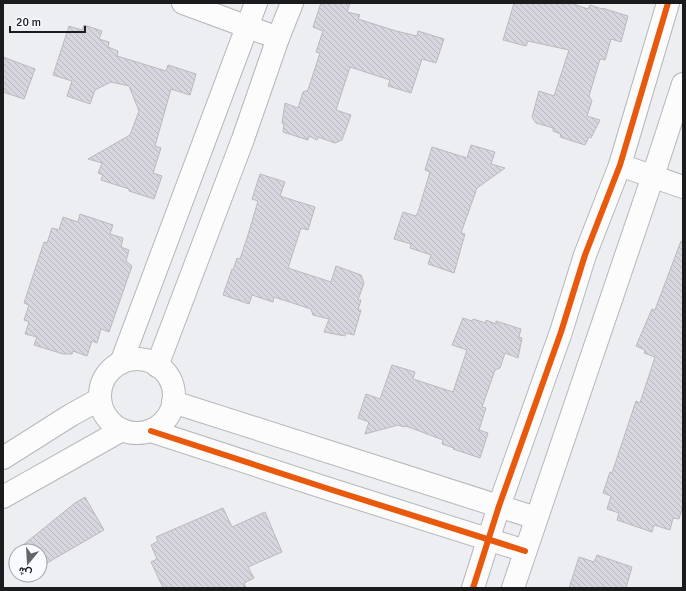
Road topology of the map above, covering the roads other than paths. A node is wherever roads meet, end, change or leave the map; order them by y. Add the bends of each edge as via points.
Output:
1 (183, 3) edge
2 (256, 3) edge
3 (292, 3) edge
4 (668, 3) edge
5 (248, 26) junction
6 (278, 38) junction
7 (683, 84) edge
8 (620, 165) junction
9 (653, 176) junction
10 (683, 187) edge
11 (122, 363) junction
12 (157, 366) junction
13 (100, 399) junction
14 (173, 402) junction
15 (122, 430) junction
16 (151, 431) junction
17 (3, 458) edge
18 (3, 496) edge
19 (499, 506) junction
20 (536, 518) junction
21 (488, 539) junction
22 (525, 550) junction
23 (473, 588) edge
24 (513, 588) edge

1 - 5 street
2 - 5 street
3 - 6 street
4 - 8 street
5 - 6 street
5 - 11 street
6 - 12 street via 243,139
7 - 9 street
8 - 9 street
8 - 19 street via 585,255 561,332
9 - 10 street
9 - 20 street
11 - 12 street via 140,360
11 - 13 street via 112,369 105,378
12 - 14 street via 169,378 174,393
13 - 15 street via 107,418
13 - 17 street
14 - 16 street via 168,416
14 - 19 street
15 - 16 street via 136,433
15 - 18 street
16 - 21 street
19 - 20 street
19 - 21 street
20 - 22 street
21 - 22 street
21 - 23 street
22 - 24 street

